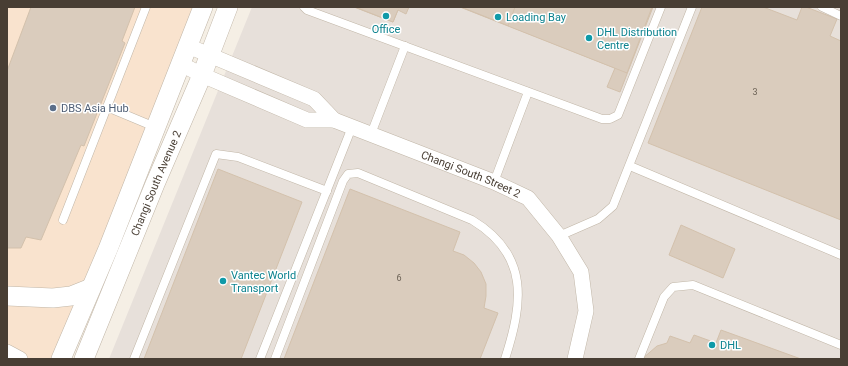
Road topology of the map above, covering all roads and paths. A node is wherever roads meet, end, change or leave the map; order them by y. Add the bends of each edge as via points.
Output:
1 (146, 7) edge
2 (204, 7) edge
3 (228, 7) edge
4 (304, 7) edge
5 (661, 7) edge
6 (692, 7) edge
7 (822, 7) edge
8 (841, 16) edge
9 (188, 46) junction
10 (405, 46) junction
11 (210, 56) junction
12 (181, 64) junction
13 (202, 75) junction
14 (528, 92) junction
15 (107, 108) junction
16 (334, 120) junction
17 (155, 127) junction
18 (352, 127) junction
19 (371, 134) junction
20 (630, 166) junction
21 (494, 182) junction
22 (327, 191) junction
23 (63, 220) dead end
24 (559, 236) junction
25 (841, 255) edge
26 (91, 288) junction
27 (7, 296) edge
28 (841, 345) edge
29 (7, 352) edge
30 (20, 359) edge
31 (61, 359) edge
32 (84, 359) edge
33 (134, 359) edge
34 (260, 359) edge
35 (274, 359) edge
36 (505, 359) edge
37 (575, 359) edge
38 (638, 359) edge

1 - 15 lane
2 - 9 street, Changi South Avenue 2
3 - 11 street, Changi South Avenue 2
4 - 10 lane
5 - 14 lane via 618,115 610,120 602,119
6 - 20 lane
7 - 8 lane
9 - 11 street, Changi South Street 2
9 - 12 street, Changi South Avenue 2
10 - 14 lane
10 - 19 lane
11 - 13 street, Changi South Avenue 2
11 - 16 street, Changi South Street 2 via 314,99
12 - 13 street, Changi South Street 2
12 - 17 street, Changi South Avenue 2
13 - 16 street, Changi South Street 2 via 307,120
13 - 32 street, Changi South Avenue 2
14 - 21 lane
15 - 17 lane
15 - 23 lane
16 - 18 street, Changi South Street 2
17 - 26 street, Changi South Avenue 2
18 - 19 street, Changi South Street 2
18 - 22 lane
19 - 21 street, Changi South Street 2
20 - 24 lane via 613,206 598,219
20 - 25 lane
21 - 24 street, Changi South Street 2 via 528,198
22 - 33 lane via 238,158 216,154
22 - 34 lane
24 - 37 street, Changi South Street 2 via 581,272 586,311
26 - 27 street via 71,296 53,298
26 - 31 street, Changi South Avenue 2
28 - 38 lane via 693,285 673,287 664,297
29 - 30 street
35 - 36 lane via 343,182 348,174 358,173 472,220 499,242 508,256 518,285 519,304

